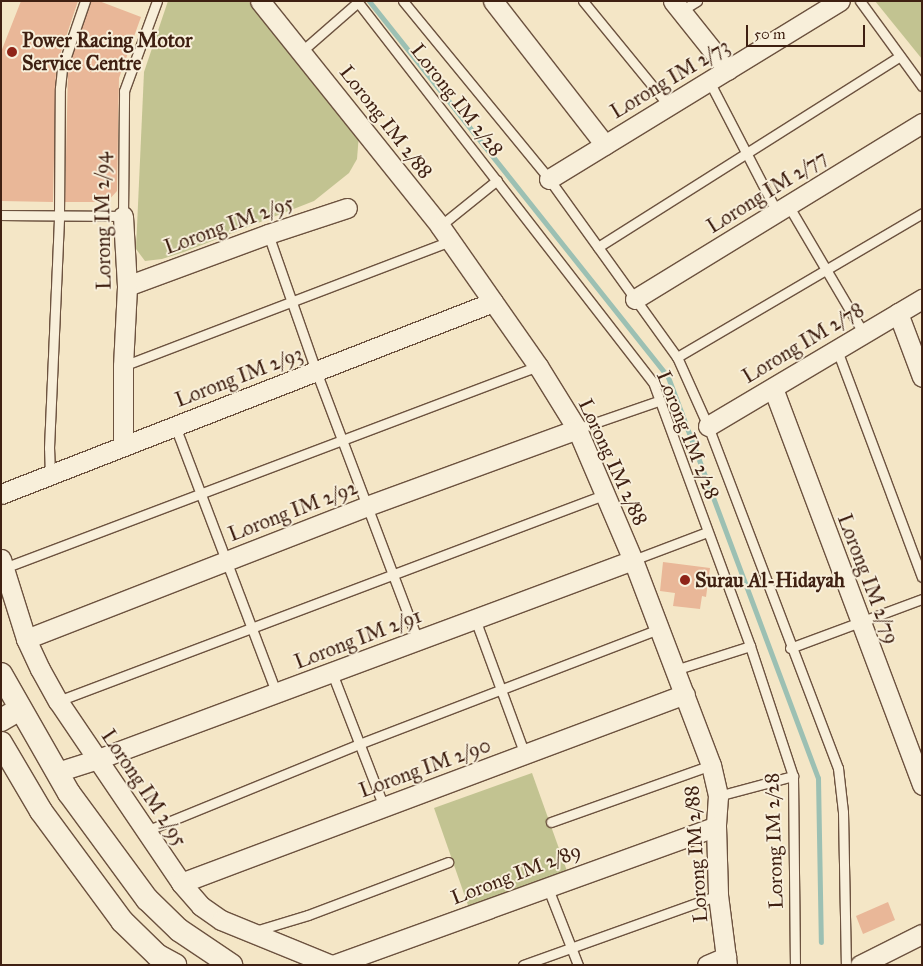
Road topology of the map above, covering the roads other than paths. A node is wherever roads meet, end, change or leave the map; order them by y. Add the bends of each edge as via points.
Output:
1 (85, 1) edge
2 (260, 1) edge
3 (403, 1) edge
4 (493, 1) edge
5 (583, 1) edge
6 (698, 1) edge
7 (840, 1) edge
8 (860, 1) edge
9 (153, 2) edge
10 (357, 2) edge
11 (677, 6) edge
12 (302, 51) junction
13 (900, 56) junction
14 (728, 70) junction
15 (709, 81) junction
16 (922, 86) edge
17 (669, 106) junction
18 (922, 123) edge
19 (605, 145) junction
20 (746, 153) junction
21 (549, 179) junction
22 (497, 180) junction
23 (347, 208) dead end
24 (782, 209) junction
25 (922, 213) edge
26 (1, 215) edge
27 (59, 216) junction
28 (123, 216) junction
29 (445, 233) junction
30 (268, 234) junction
31 (598, 247) junction
32 (826, 270) junction
33 (127, 286) junction
34 (635, 299) junction
35 (922, 299) edge
36 (292, 301) junction
37 (493, 302) junction
38 (898, 313) junction
39 (864, 334) junction
40 (837, 350) junction
41 (677, 357) junction
42 (123, 366) junction
43 (538, 366) junction
44 (316, 370) junction
45 (922, 377) edge
46 (773, 388) junction
47 (658, 401) junction
48 (175, 426) junction
49 (708, 426) junction
50 (577, 429) junction
51 (343, 440) junction
52 (123, 446) junction
53 (50, 475) junction
54 (1, 494) edge
55 (201, 494) junction
56 (606, 494) junction
57 (367, 506) junction
58 (708, 532) junction
59 (633, 560) junction
60 (227, 561) junction
61 (3, 564) edge
62 (393, 574) junction
63 (922, 577) edge
64 (922, 599) edge
65 (475, 620) junction
66 (861, 622) junction
67 (252, 628) junction
68 (659, 629) junction
69 (26, 640) junction
70 (418, 641) junction
71 (750, 646) junction
72 (790, 648) junction
73 (675, 670) junction
74 (332, 673) junction
75 (1, 674) edge
76 (501, 690) junction
77 (277, 694) junction
78 (685, 694) junction
79 (58, 701) junction
80 (11, 715) edge
81 (1, 743) edge
82 (359, 744) junction
83 (525, 755) junction
84 (98, 760) junction
85 (711, 765) junction
86 (57, 772) junction
87 (793, 776) junction
88 (922, 785) edge
89 (718, 796) junction
90 (384, 807) junction
91 (551, 822) dead end
92 (716, 826) junction
93 (146, 831) junction
94 (448, 862) dead end
95 (181, 883) junction
96 (547, 886) junction
97 (718, 895) junction
98 (252, 932) junction
99 (922, 934) edge
100 (571, 946) junction
101 (727, 961) edge
102 (175, 965) edge
103 (230, 965) edge
104 (332, 965) edge
105 (524, 965) edge
106 (578, 965) edge
107 (708, 965) edge
108 (795, 965) edge
109 (846, 965) edge
110 (860, 965) edge

1 - 27 lane via 62,68
2 - 12 street, Lorong IM 2/88
3 - 21 lane
4 - 19 street
5 - 17 lane
6 - 11 lane
7 - 14 street, Lorong IM 2/73
8 - 13 lane
9 - 28 lane, Lorong IM 2/94 via 124,91
10 - 12 lane
10 - 22 lane, Lorong IM 2/28
11 - 14 street
12 - 29 street, Lorong IM 2/88
13 - 16 lane
13 - 20 lane
14 - 15 street, Lorong IM 2/73
15 - 17 street, Lorong IM 2/73
15 - 20 lane
17 - 19 street, Lorong IM 2/73
18 - 24 street, Lorong IM 2/77
19 - 21 street, Lorong IM 2/73
20 - 24 lane
20 - 31 lane
21 - 31 lane
22 - 29 lane
22 - 47 lane, Lorong IM 2/28 via 653,382
23 - 30 street, Lorong IM 2/95
24 - 32 lane
24 - 34 street, Lorong IM 2/77
25 - 32 lane
26 - 27 lane
27 - 28 lane
27 - 53 lane
28 - 33 street, Lorong IM 2/94
29 - 36 lane
29 - 37 street, Lorong IM 2/88
30 - 33 street, Lorong IM 2/95
30 - 36 lane
31 - 34 lane
32 - 39 lane
32 - 41 lane
33 - 42 street, Lorong IM 2/94
34 - 41 lane
35 - 38 street, Lorong IM 2/78
36 - 42 lane
36 - 44 lane
37 - 43 street, Lorong IM 2/88
37 - 44 street, Lorong IM 2/93
38 - 39 street, Lorong IM 2/78
38 - 45 street
39 - 40 street, Lorong IM 2/78
40 - 46 street, Lorong IM 2/78
40 - 63 lane
41 - 49 lane
42 - 52 street, Lorong IM 2/94
43 - 50 street, Lorong IM 2/88
43 - 51 lane
44 - 48 street, Lorong IM 2/93
44 - 51 lane
46 - 49 street, Lorong IM 2/78
46 - 66 street, Lorong IM 2/79
47 - 50 lane
47 - 58 lane, Lorong IM 2/28
48 - 52 street, Lorong IM 2/93
48 - 55 lane
49 - 72 lane
50 - 56 street, Lorong IM 2/88
50 - 57 street, Lorong IM 2/92
51 - 55 lane
51 - 57 lane
52 - 53 street, Lorong IM 2/93
53 - 54 street, Lorong IM 2/93
55 - 60 lane
55 - 61 lane
56 - 59 street, Lorong IM 2/88
56 - 62 lane
57 - 60 street, Lorong IM 2/92
57 - 62 lane
58 - 59 lane
58 - 71 lane, Lorong IM 2/28
59 - 65 street, Lorong IM 2/91
59 - 68 street, Lorong IM 2/88
60 - 67 lane
60 - 69 street, Lorong IM 2/92
61 - 69 street, Lorong IM 2/95
62 - 67 lane
62 - 70 lane
64 - 66 lane
65 - 70 street, Lorong IM 2/91
65 - 76 lane
66 - 72 lane
66 - 88 street, Lorong IM 2/79
67 - 77 lane
67 - 79 lane
68 - 73 street, Lorong IM 2/88
68 - 76 lane
69 - 79 street, Lorong IM 2/95
70 - 74 street, Lorong IM 2/91
71 - 73 lane
71 - 87 lane, Lorong IM 2/28
72 - 109 lane via 834,756 841,785
73 - 78 street, Lorong IM 2/88
74 - 77 street, Lorong IM 2/91
74 - 82 lane
75 - 80 street
76 - 82 lane
76 - 83 lane
77 - 84 street, Lorong IM 2/91
78 - 83 street, Lorong IM 2/90
78 - 85 street, Lorong IM 2/88
79 - 84 street, Lorong IM 2/95
80 - 86 street
81 - 102 street via 41,811 122,921 156,955
82 - 90 lane
82 - 93 lane
83 - 90 street, Lorong IM 2/90
84 - 86 street, Lorong IM 2/91
84 - 93 street, Lorong IM 2/95
85 - 89 street, Lorong IM 2/88
85 - 91 lane
86 - 103 street via 147,899 179,930
87 - 89 lane
87 - 108 lane, Lorong IM 2/28
89 - 92 street, Lorong IM 2/88
90 - 95 street, Lorong IM 2/90
92 - 96 street, Lorong IM 2/89
92 - 97 street, Lorong IM 2/88
93 - 95 street, Lorong IM 2/95
94 - 98 lane via 308,915
95 - 98 street, Lorong IM 2/95 via 201,906 214,915
96 - 100 lane
96 - 104 street, Lorong IM 2/89
97 - 100 lane
97 - 101 street, Lorong IM 2/88
98 - 104 street, Lorong IM 2/95
99 - 110 street
100 - 105 lane
100 - 106 lane
101 - 107 street

